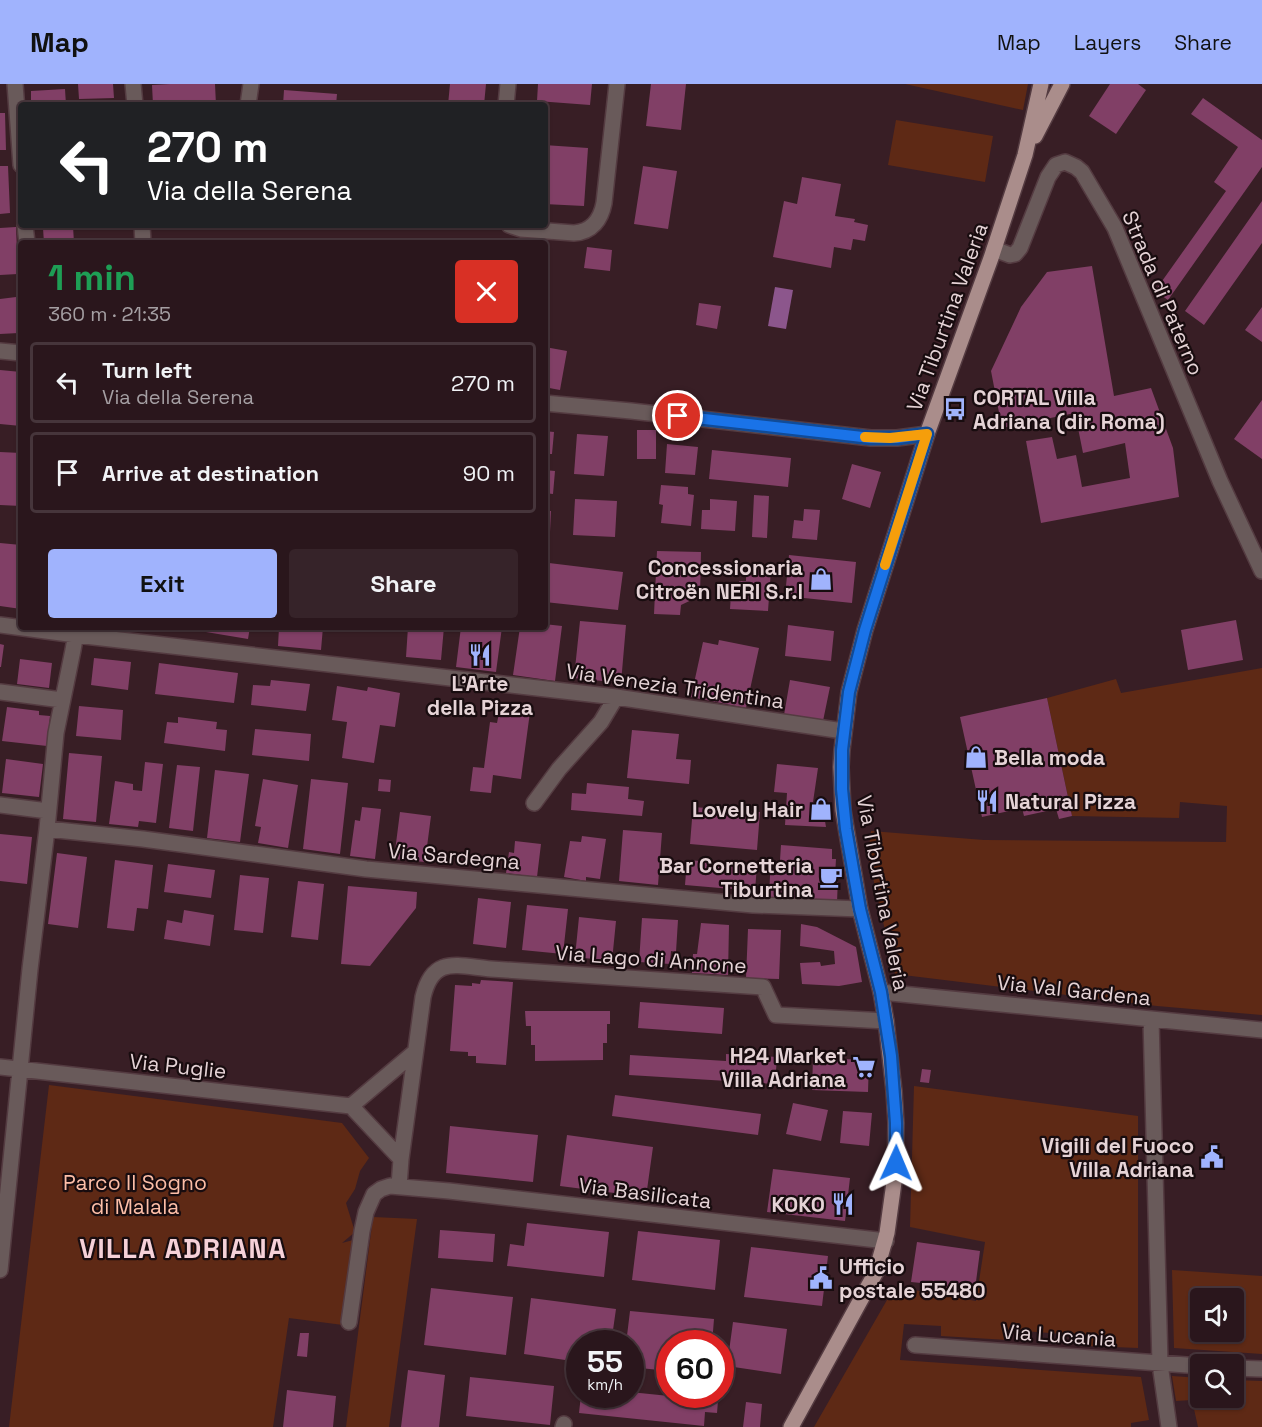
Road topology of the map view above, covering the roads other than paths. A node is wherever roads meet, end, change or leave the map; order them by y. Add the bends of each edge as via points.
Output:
1 (15, 84) edge
2 (133, 84) edge
3 (251, 84) edge
4 (508, 84) edge
5 (616, 84) edge
6 (1041, 84) edge
7 (1062, 84) edge
8 (135, 102) edge
9 (248, 102) edge
10 (506, 102) edge
11 (18, 124) edge
12 (1025, 155) junction
13 (518, 228) edge
14 (994, 249) junction
15 (0, 351) edge
16 (18, 353) edge
17 (548, 403) edge
18 (927, 434) junction
19 (1262, 571) edge
20 (0, 625) edge
21 (18, 626) edge
22 (76, 631) edge
23 (0, 692) edge
24 (616, 697) junction
25 (62, 700) junction
26 (843, 731) junction
27 (534, 803) dead end
28 (0, 805) edge
29 (48, 812) junction
30 (47, 829) junction
31 (860, 909) junction
32 (881, 992) junction
33 (1151, 1019) junction
34 (886, 1021) junction
35 (1262, 1030) edge
36 (415, 1052) junction
37 (0, 1067) edge
38 (20, 1070) junction
39 (351, 1106) junction
40 (401, 1159) junction
41 (399, 1186) junction
42 (886, 1241) junction
43 (0, 1270) edge
44 (349, 1322) dead end
45 (915, 1345) dead end
46 (1160, 1364) junction
47 (1190, 1366) edge
48 (1244, 1368) edge
49 (1262, 1369) edge
50 (791, 1427) edge
51 (1169, 1427) edge

1 - 11 street
2 - 8 street
3 - 9 street
4 - 10 street
5 - 13 street via 604,203 596,222 583,232 574,233
6 - 12 main road, Via Tiburtina Valeria
7 - 12 main road, Via Tiburtina Valeria
12 - 14 main road, Via Tiburtina Valeria
14 - 18 main road, Via Tiburtina Valeria
14 - 19 street, Strada di Paterno via 1010,255 1018,252 1056,165 1065,162 1080,169 1115,228 1220,481
15 - 16 street
17 - 18 street via 871,438
18 - 26 main road, Via Tiburtina Valeria via 865,630
20 - 21 street, Via Venezia Tridentina
22 - 24 street, Via Venezia Tridentina
22 - 25 street
23 - 25 street
24 - 26 street, Via Venezia Tridentina
24 - 27 street via 601,722
25 - 29 street
26 - 31 main road, Via Tiburtina Valeria via 843,810
28 - 29 street
29 - 30 street
30 - 31 street, Via Sardegna via 366,869 753,905
30 - 38 street
31 - 32 main road, Via Tiburtina Valeria
32 - 33 street, Via Val Gardena
32 - 34 main road, Via Tiburtina Valeria
33 - 35 street, Via Val Gardena
33 - 46 street
34 - 36 street, Via Lago di Annone via 776,1015 763,987 450,965 434,972 424,992
34 - 42 main road, Via Tiburtina Valeria via 896,1141
36 - 39 street
36 - 40 street
37 - 38 street, Via Puglie
38 - 39 street, Via Puglie
38 - 43 street
39 - 40 street
40 - 41 street
41 - 42 street, Via Basilicata
41 - 44 street via 381,1189 369,1203
42 - 50 main road, Via Tiburtina Valeria via 872,1281
45 - 46 street, Via Lucania
46 - 47 street, Via Lucania
46 - 51 street
48 - 49 street

